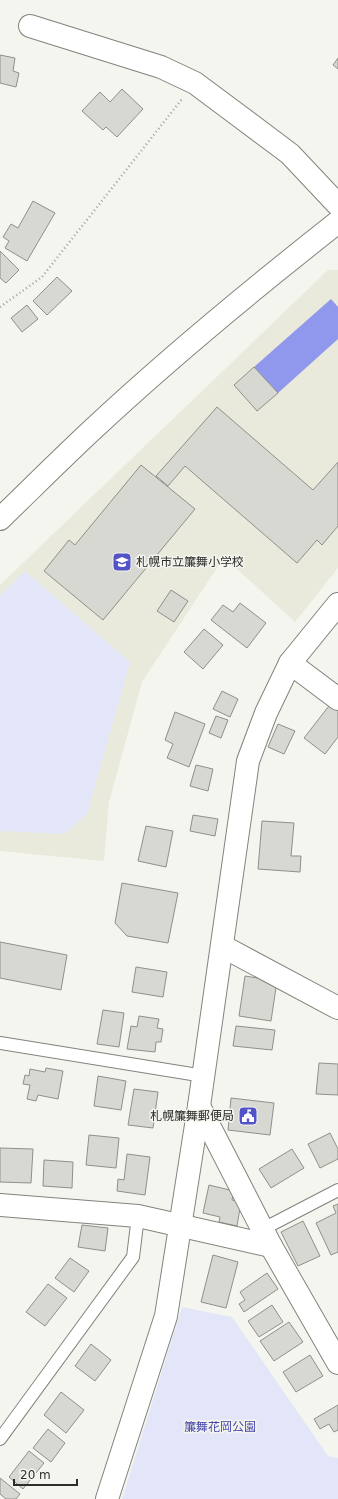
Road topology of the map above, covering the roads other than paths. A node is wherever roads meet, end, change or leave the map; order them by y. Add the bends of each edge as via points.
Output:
1 (30, 26) dead end
2 (338, 206) edge
3 (338, 222) edge
4 (0, 519) edge
5 (338, 604) edge
6 (290, 663) junction
7 (338, 699) edge
8 (222, 946) junction
9 (338, 1008) edge
10 (0, 1043) edge
11 (204, 1076) junction
12 (199, 1106) junction
13 (338, 1190) edge
14 (0, 1204) edge
15 (138, 1216) junction
16 (181, 1225) junction
17 (267, 1237) junction
18 (338, 1363) edge
19 (0, 1439) edge
20 (107, 1499) edge

1 - 2 street via 161,67 195,83 290,154
3 - 4 street via 274,272 161,369 92,430
5 - 6 street
6 - 7 street
6 - 8 street via 266,713 248,761
8 - 9 street
8 - 11 street
10 - 11 lane
11 - 12 street
12 - 16 street
12 - 17 street
13 - 17 lane
14 - 15 street
15 - 16 street
15 - 19 lane via 133,1257
16 - 17 street
16 - 20 street via 166,1316
17 - 18 street

